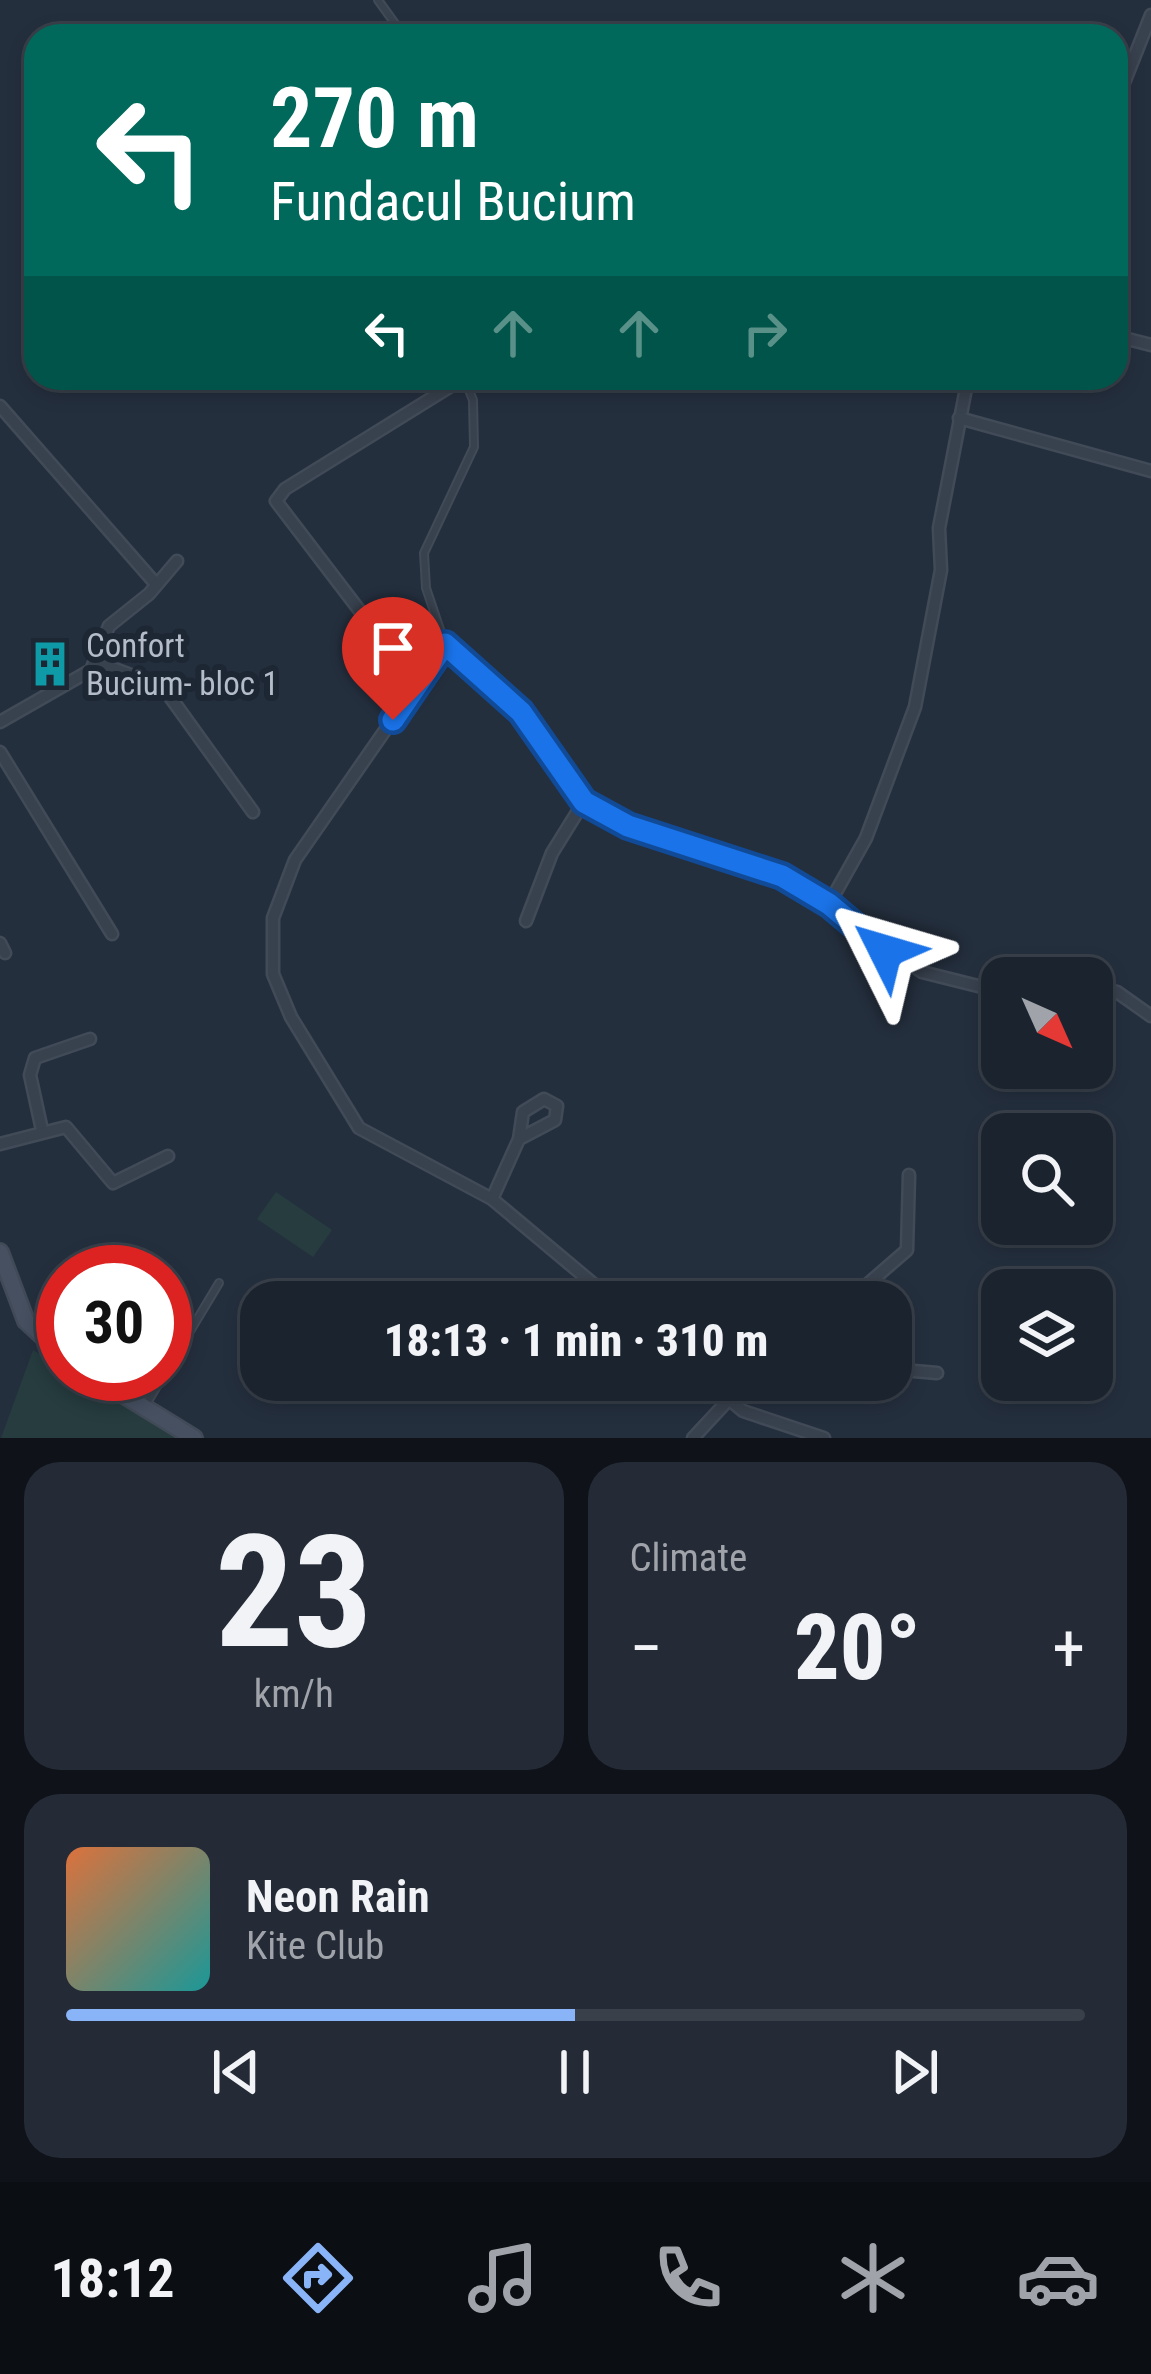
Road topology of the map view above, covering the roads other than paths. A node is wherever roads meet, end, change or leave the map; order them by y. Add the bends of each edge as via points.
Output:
1 (1151, 15) edge
2 (1128, 73) edge
3 (445, 390) edge
4 (471, 390) edge
5 (965, 390) edge
6 (0, 406) edge
7 (959, 418) junction
8 (1151, 471) edge
9 (177, 561) dead end
10 (155, 583) junction
11 (445, 644) junction
12 (96, 662) junction
13 (418, 687) junction
14 (0, 722) edge
15 (0, 752) edge
16 (584, 802) junction
17 (254, 812) dead end
18 (829, 904) junction
19 (526, 921) dead end
20 (112, 934) dead end
21 (981, 987) edge
22 (1113, 991) edge
23 (1151, 1016) edge
24 (90, 1039) dead end
25 (42, 1130) junction
26 (519, 1139) dead end
27 (0, 1144) edge
28 (168, 1156) dead end
29 (909, 1175) dead end
30 (492, 1199) junction
31 (0, 1252) edge
32 (590, 1281) edge
33 (871, 1281) edge
34 (219, 1283) dead end
35 (36, 1330) edge
36 (912, 1371) edge
37 (937, 1373) dead end
38 (134, 1401) edge
39 (731, 1402) joint
40 (144, 1407) junction
41 (194, 1438) edge
42 (693, 1438) edge
43 (824, 1438) edge

1 - 2 street
3 - 13 street via 276,501
4 - 11 lane via 474,447 424,553
5 - 7 street
6 - 10 street
7 - 8 street
7 - 18 street via 915,707 866,838
9 - 10 street
10 - 12 street via 109,626
11 - 13 street
11 - 16 street via 521,712
12 - 14 street
12 - 17 street via 163,687
13 - 30 street via 295,860 273,918 274,974 358,1128
15 - 20 street
16 - 18 street via 628,826 782,876
16 - 19 street via 552,853
18 - 21 street via 922,972
22 - 23 street
24 - 25 street via 35,1058 30,1075
25 - 27 street
25 - 28 street via 73,1132 112,1184
26 - 30 street
29 - 33 street via 907,1250
30 - 32 street
31 - 35 main road
34 - 40 lane
36 - 37 street
38 - 40 main road
39 - 42 street
39 - 43 street
40 - 41 main road

